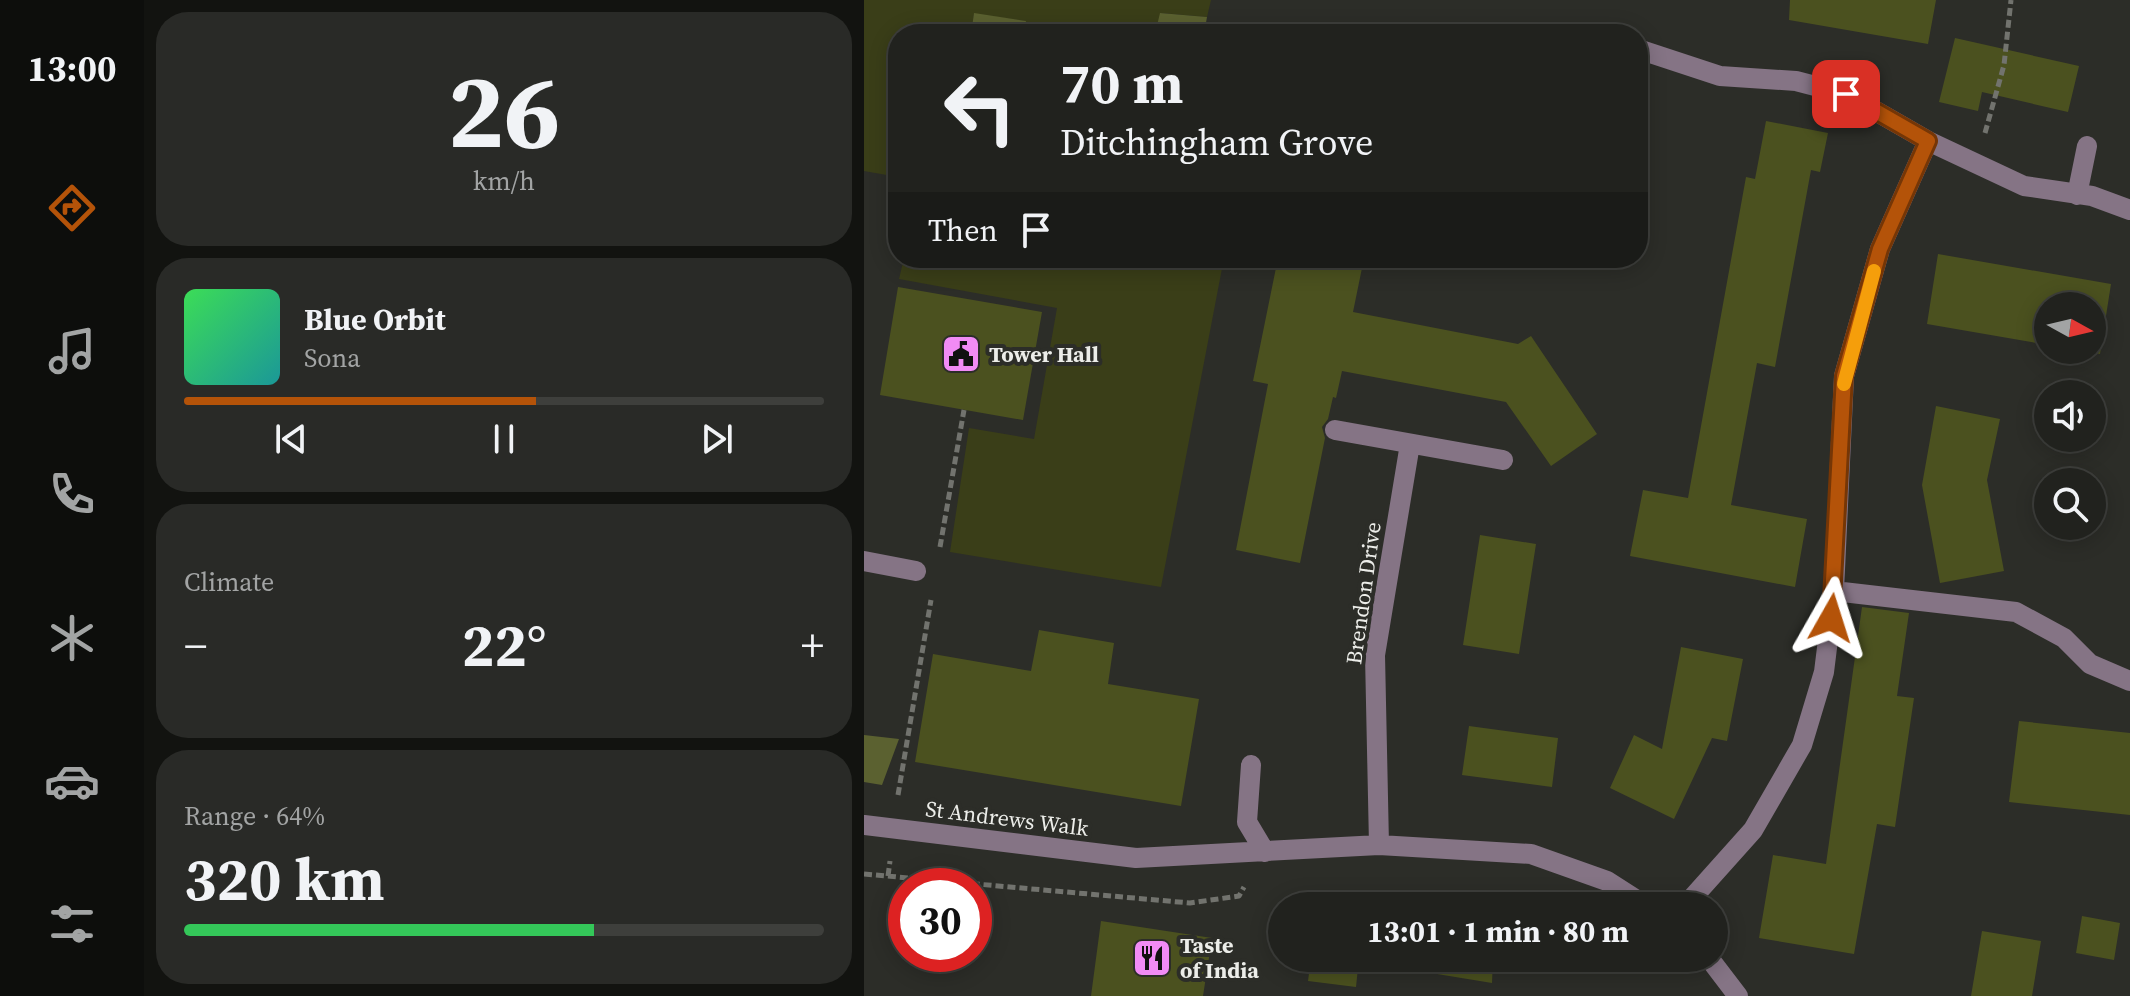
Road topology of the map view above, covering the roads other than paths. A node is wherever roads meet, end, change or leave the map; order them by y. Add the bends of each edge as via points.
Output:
1 (1648, 52) edge
2 (1928, 141) junction
3 (2087, 146) dead end
4 (2077, 195) junction
5 (2130, 210) edge
6 (1335, 430) dead end
7 (1410, 444) junction
8 (1503, 460) dead end
9 (864, 561) edge
10 (916, 571) dead end
11 (1834, 591) junction
12 (2130, 681) edge
13 (1251, 765) dead end
14 (868, 825) edge
15 (1379, 845) junction
16 (1265, 852) junction
17 (1624, 892) edge
18 (1698, 892) edge
19 (1720, 972) edge
20 (1738, 996) edge

1 - 2 street via 1720,76 1796,81 1846,94
2 - 4 street via 2024,186
2 - 11 street via 1880,249 1844,376
3 - 4 street
4 - 5 street
6 - 7 street
7 - 8 street
7 - 15 street, Brendon Drive via 1375,655
9 - 10 street
11 - 12 street via 2016,612 2064,638 2090,664
11 - 18 street via 1824,672 1802,745 1753,830
13 - 16 street via 1247,822
14 - 16 street, St Andrews Walk via 1136,858
15 - 16 street
15 - 17 street via 1531,854
19 - 20 street

